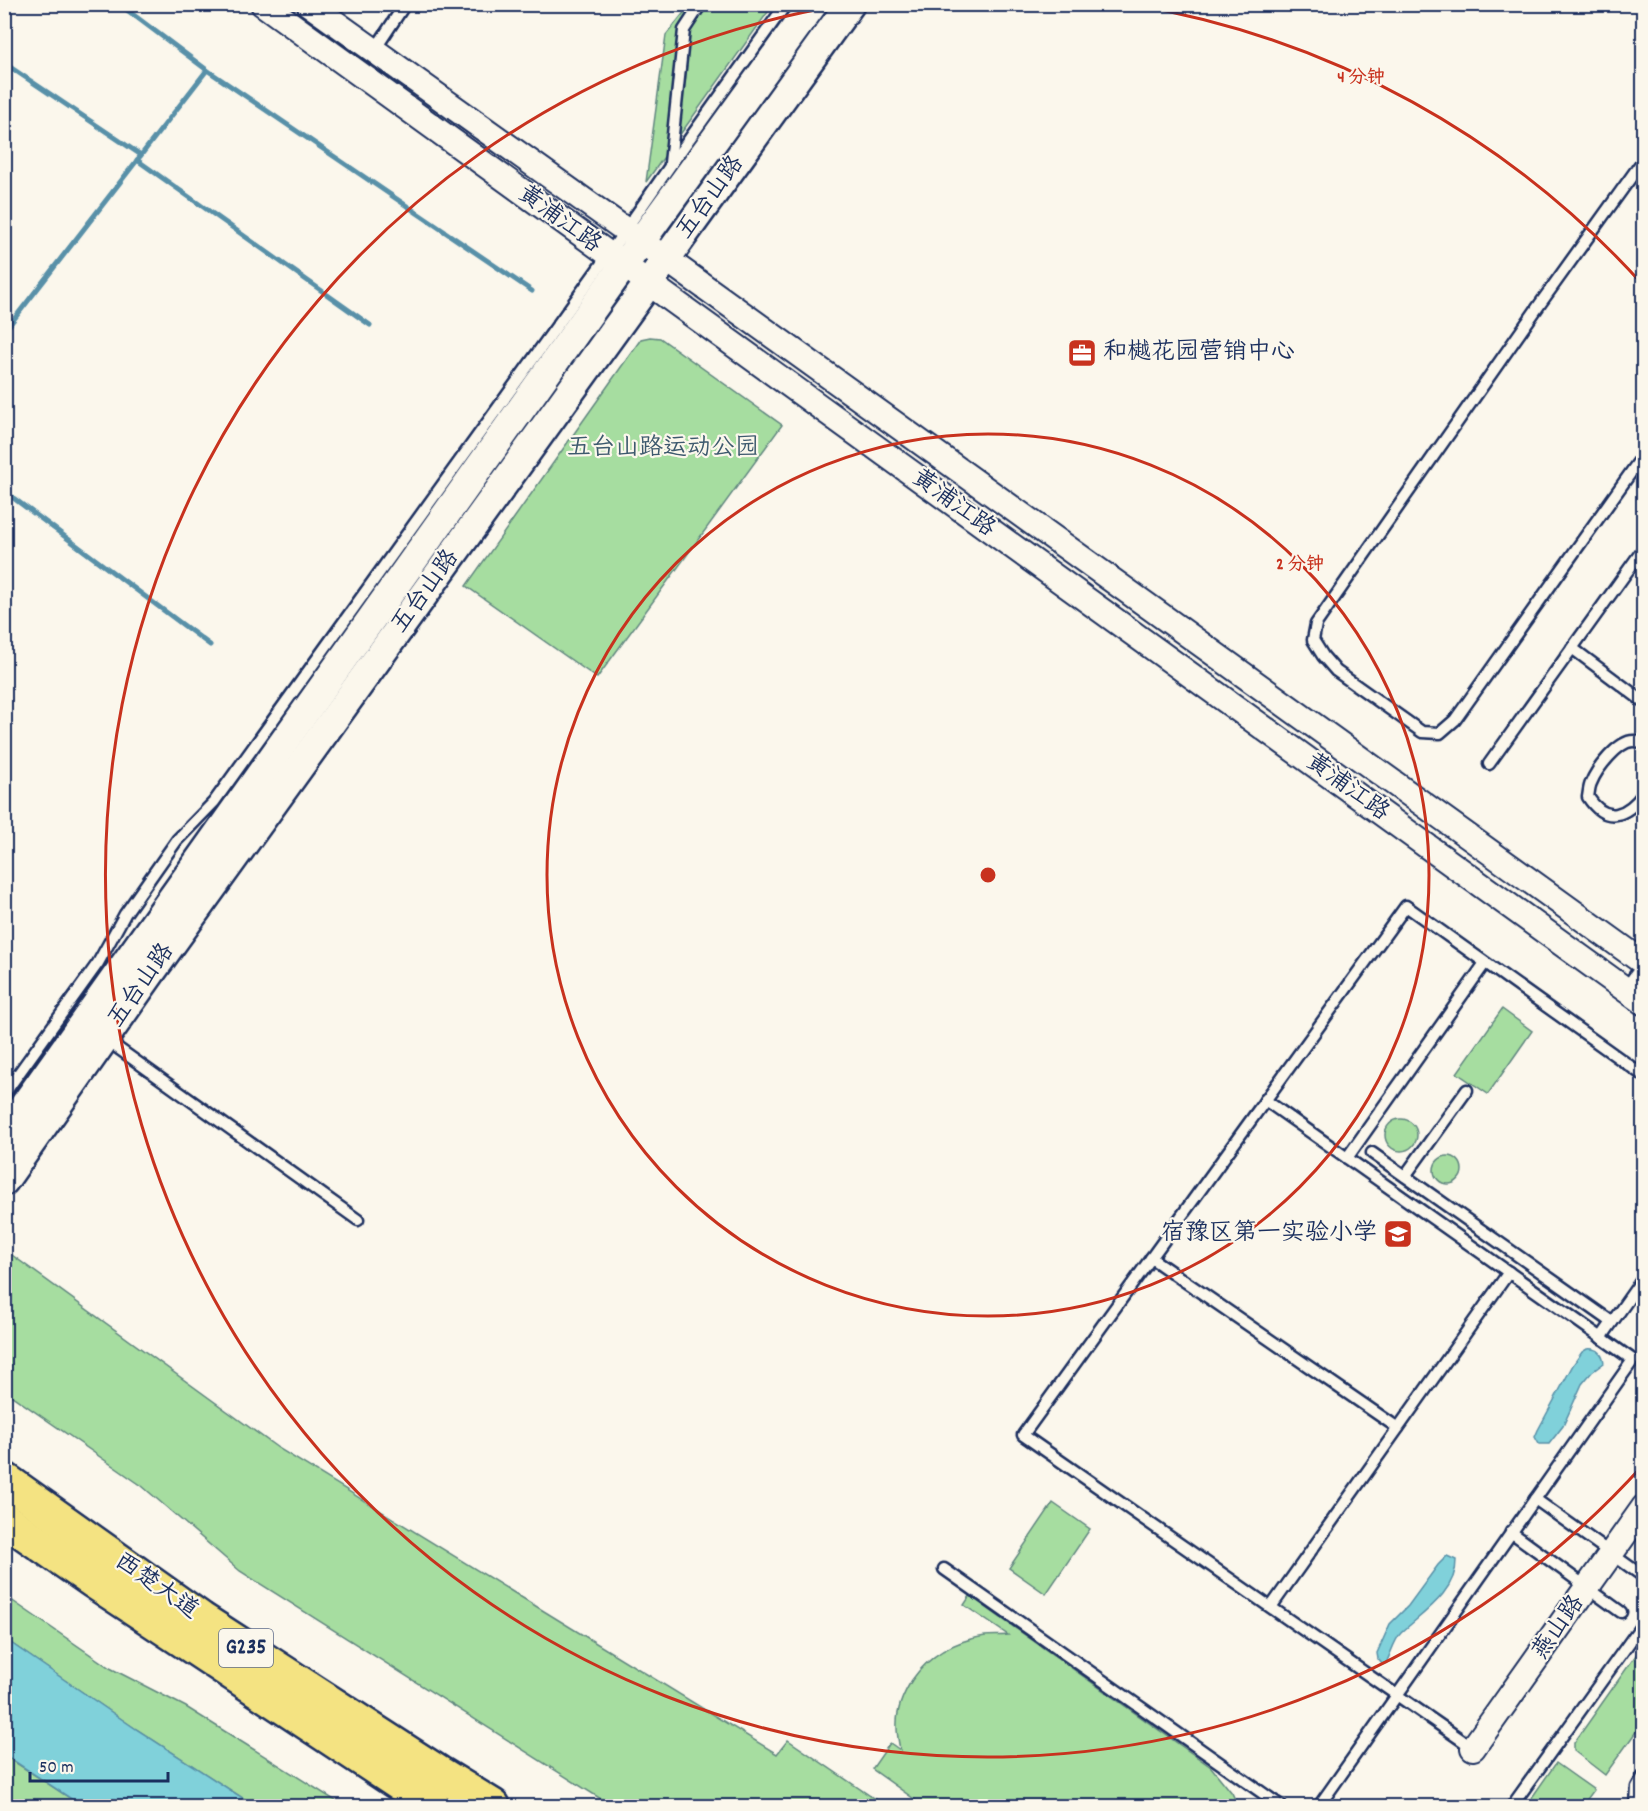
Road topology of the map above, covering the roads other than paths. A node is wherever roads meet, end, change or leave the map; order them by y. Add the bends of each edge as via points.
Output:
1 (263, 4) edge
2 (309, 4) edge
3 (405, 4) edge
4 (701, 4) edge
5 (786, 4) edge
6 (813, 4) edge
7 (850, 4) edge
8 (374, 51) junction
9 (1644, 159) edge
10 (670, 166) junction
11 (633, 237) junction
12 (666, 259) junction
13 (615, 261) junction
14 (648, 284) junction
15 (1644, 454) edge
16 (1644, 548) edge
17 (1572, 648) junction
18 (1644, 702) edge
19 (1644, 745) edge
20 (1489, 764) dead end
21 (1644, 793) edge
22 (1485, 963) junction
23 (1644, 963) edge
24 (1634, 996) edge
25 (105, 1039) junction
26 (1642, 1073) edge
27 (1467, 1090) dead end
28 (4, 1094) edge
29 (1265, 1100) junction
30 (4, 1134) edge
31 (1372, 1153) dead end
32 (1347, 1158) junction
33 (1405, 1176) junction
34 (4, 1181) edge
35 (358, 1220) dead end
36 (1151, 1258) junction
37 (1509, 1272) junction
38 (1644, 1276) edge
39 (1612, 1322) junction
40 (1600, 1338) junction
41 (1398, 1428) junction
42 (4, 1479) edge
43 (1535, 1499) junction
44 (1644, 1507) edge
45 (4, 1520) edge
46 (1511, 1533) junction
47 (1611, 1553) junction
48 (944, 1569) dead end
49 (1644, 1577) edge
50 (1587, 1587) junction
51 (1271, 1607) junction
52 (1621, 1612) dead end
53 (1644, 1622) edge
54 (1397, 1695) junction
55 (1473, 1748) joint
56 (1644, 1775) edge
57 (433, 1806) edge
58 (494, 1806) edge
59 (1281, 1806) edge
60 (1319, 1806) edge
61 (1512, 1806) edge
62 (1636, 1806) edge

1 - 13 street, 黄浦江路
2 - 8 street, 黄浦江路
3 - 8 lane
4 - 10 lane via 684,30
5 - 10 lane
6 - 11 main road, 五台山路
7 - 12 main road, 五台山路
8 - 11 street, 黄浦江路
9 - 15 lane via 1316,624 1313,640 1336,671 1422,732 1440,733 1455,720
10 - 11 lane
11 - 12 street, 黄浦江路
11 - 13 main road, 五台山路
12 - 14 main road, 五台山路
12 - 23 street, 黄浦江路
13 - 14 street, 黄浦江路
13 - 28 lane via 214,802 177,840 125,914 98,963
13 - 30 main road, 五台山路
14 - 24 street, 黄浦江路
14 - 25 main road, 五台山路
16 - 17 lane
17 - 18 lane
17 - 20 lane
19 - 21 lane via 1634,740 1616,750 1597,771 1588,797 1601,812 1612,815 1628,810
22 - 26 lane
22 - 29 lane via 1406,906
22 - 32 lane
23 - 24 lane
25 - 34 main road, 五台山路
25 - 35 lane
27 - 33 lane
29 - 32 lane
29 - 36 lane
31 - 33 lane
32 - 37 lane
33 - 39 lane
36 - 41 lane
36 - 51 lane via 1023,1435
37 - 40 lane
37 - 41 lane
38 - 39 lane
39 - 40 lane
40 - 43 lane via 1633,1360
41 - 51 lane
42 - 58 highway, 西楚大道 / G235 via 201,1619
43 - 46 lane
43 - 47 lane
44 - 47 street, 燕山路
45 - 57 highway, 西楚大道 / G235
46 - 50 lane
46 - 54 lane
47 - 49 lane
47 - 50 street, 燕山路
48 - 59 lane
50 - 52 lane
50 - 55 street, 燕山路
51 - 54 lane
53 - 61 lane
54 - 55 lane
54 - 60 lane
56 - 62 lane via 1637,1787

